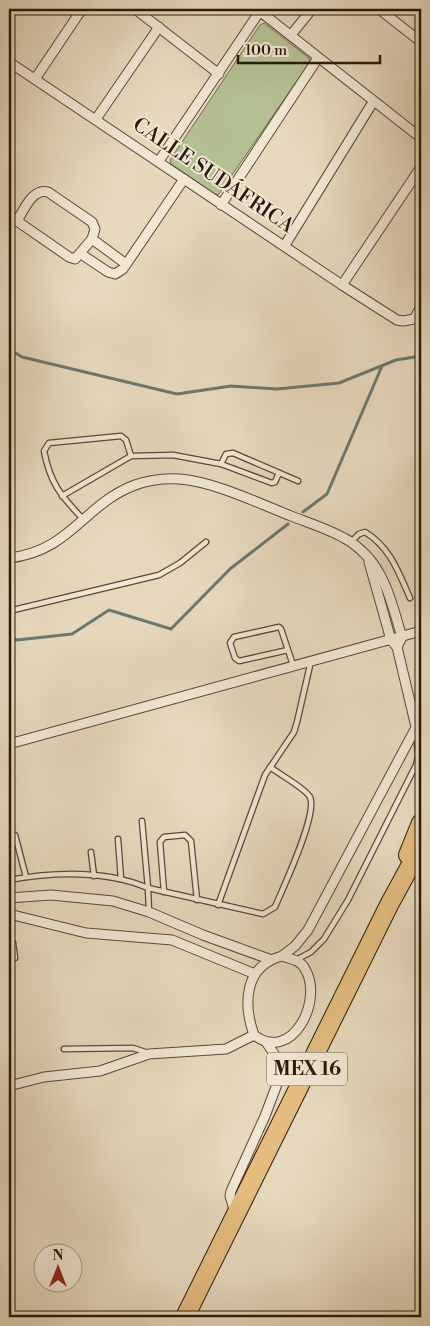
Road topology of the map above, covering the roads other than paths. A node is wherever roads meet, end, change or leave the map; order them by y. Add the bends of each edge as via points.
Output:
1 (82, 9) edge
2 (135, 9) edge
3 (312, 9) edge
4 (379, 9) edge
5 (258, 10) edge
6 (159, 27) junction
7 (291, 35) junction
8 (421, 42) edge
9 (318, 58) junction
10 (9, 62) edge
11 (219, 74) junction
12 (35, 79) junction
13 (373, 102) junction
14 (96, 120) junction
15 (421, 138) edge
16 (159, 161) junction
17 (421, 167) edge
18 (184, 179) junction
19 (222, 205) junction
20 (9, 216) edge
21 (17, 221) junction
22 (92, 239) junction
23 (285, 245) junction
24 (81, 254) junction
25 (126, 264) junction
26 (342, 286) junction
27 (421, 308) edge
28 (131, 456) junction
29 (221, 464) junction
30 (279, 473) junction
31 (298, 481) dead end
32 (62, 496) junction
33 (84, 520) junction
34 (206, 542) dead end
35 (352, 542) junction
36 (366, 555) junction
37 (9, 558) edge
38 (410, 598) dead end
39 (9, 610) edge
40 (421, 631) edge
41 (402, 637) junction
42 (394, 643) junction
43 (288, 650) junction
44 (311, 661) junction
45 (294, 667) junction
46 (421, 718) edge
47 (416, 727) junction
48 (9, 744) edge
49 (270, 767) junction
50 (142, 821) dead end
51 (421, 823) edge
52 (15, 835) dead end
53 (118, 839) dead end
54 (421, 846) edge
55 (91, 852) dead end
56 (94, 876) junction
57 (26, 877) junction
58 (121, 879) junction
59 (9, 880) edge
60 (148, 888) junction
61 (164, 892) junction
62 (9, 898) edge
63 (197, 900) junction
64 (218, 905) junction
65 (389, 905) junction
66 (149, 912) junction
67 (9, 914) edge
68 (9, 941) edge
69 (282, 956) junction
70 (15, 958) dead end
71 (269, 959) junction
72 (296, 960) junction
73 (255, 974) junction
74 (254, 1035) junction
75 (266, 1042) junction
76 (64, 1049) dead end
77 (149, 1054) junction
78 (9, 1086) edge
79 (235, 1215) junction
80 (196, 1294) junction
81 (174, 1317) edge
82 (185, 1317) edge

1 - 12 street
2 - 6 street
3 - 7 street
4 - 8 street
5 - 7 street
5 - 11 street
6 - 11 street
6 - 14 street
7 - 9 street
9 - 13 street
9 - 19 street
10 - 12 street, CALLE SUDÁFRICA
11 - 16 street
12 - 14 street, CALLE SUDÁFRICA
13 - 15 street
13 - 23 street
14 - 16 street, CALLE SUDÁFRICA
16 - 18 street, CALLE SUDÁFRICA
17 - 26 street
18 - 19 street, CALLE SUDÁFRICA
18 - 25 street
19 - 23 street, CALLE SUDÁFRICA
20 - 21 street
21 - 22 street via 36,192 42,190 92,222 96,228
21 - 24 street via 70,257 75,259
22 - 24 street
22 - 25 street
23 - 26 street, CALLE SUDÁFRICA
24 - 25 street via 116,274
26 - 27 street, CALLE SUDÁFRICA via 398,320 414,319
28 - 29 lane via 173,455
28 - 32 lane
28 - 32 lane via 126,440 121,436 49,443 44,451 48,471
29 - 30 lane via 272,483
29 - 30 lane via 226,454 233,453
30 - 31 lane
32 - 33 lane
33 - 35 street via 113,496 133,486 154,480 180,479 264,506
33 - 37 street via 46,549
34 - 39 lane via 159,575
35 - 36 street
35 - 38 lane via 365,532 382,546 391,556
36 - 41 street via 383,580
36 - 42 street
40 - 41 street
41 - 42 street
42 - 44 street
42 - 47 street
43 - 43 lane via 239,661 234,658 231,640 234,636 276,627 281,629
43 - 45 lane
44 - 45 street
44 - 49 lane via 294,732
45 - 48 street
46 - 47 street
47 - 69 street via 318,913 301,940
47 - 72 lane via 416,765 348,900 324,939 311,952
49 - 64 lane
49 - 64 lane via 309,795 311,800 311,812 299,851 272,910 263,914
50 - 60 lane
51 - 65 highway
52 - 57 lane
53 - 58 lane
54 - 65 highway, MEX 16
55 - 56 lane
56 - 57 lane
56 - 58 lane
57 - 59 lane
58 - 60 lane
60 - 61 lane
60 - 66 lane
61 - 63 lane
61 - 63 lane via 160,842 164,837 185,835 191,841
62 - 66 street via 84,897 113,901
63 - 64 lane
65 - 79 highway, MEX 16
66 - 71 street via 203,936
67 - 73 street via 86,933 172,940
68 - 70 lane via 13,944
69 - 71 street
69 - 72 street
71 - 73 street
72 - 75 street via 305,968 308,978 310,992 306,1016 292,1036 279,1042
73 - 74 street via 247,1001
74 - 75 street
74 - 77 street via 226,1049
75 - 79 street via 277,1058 279,1079 231,1191
76 - 77 lane via 133,1048
77 - 78 street via 100,1071 44,1076
79 - 80 highway, MEX 16
80 - 81 highway, MEX 16
80 - 82 highway, MEX 16

